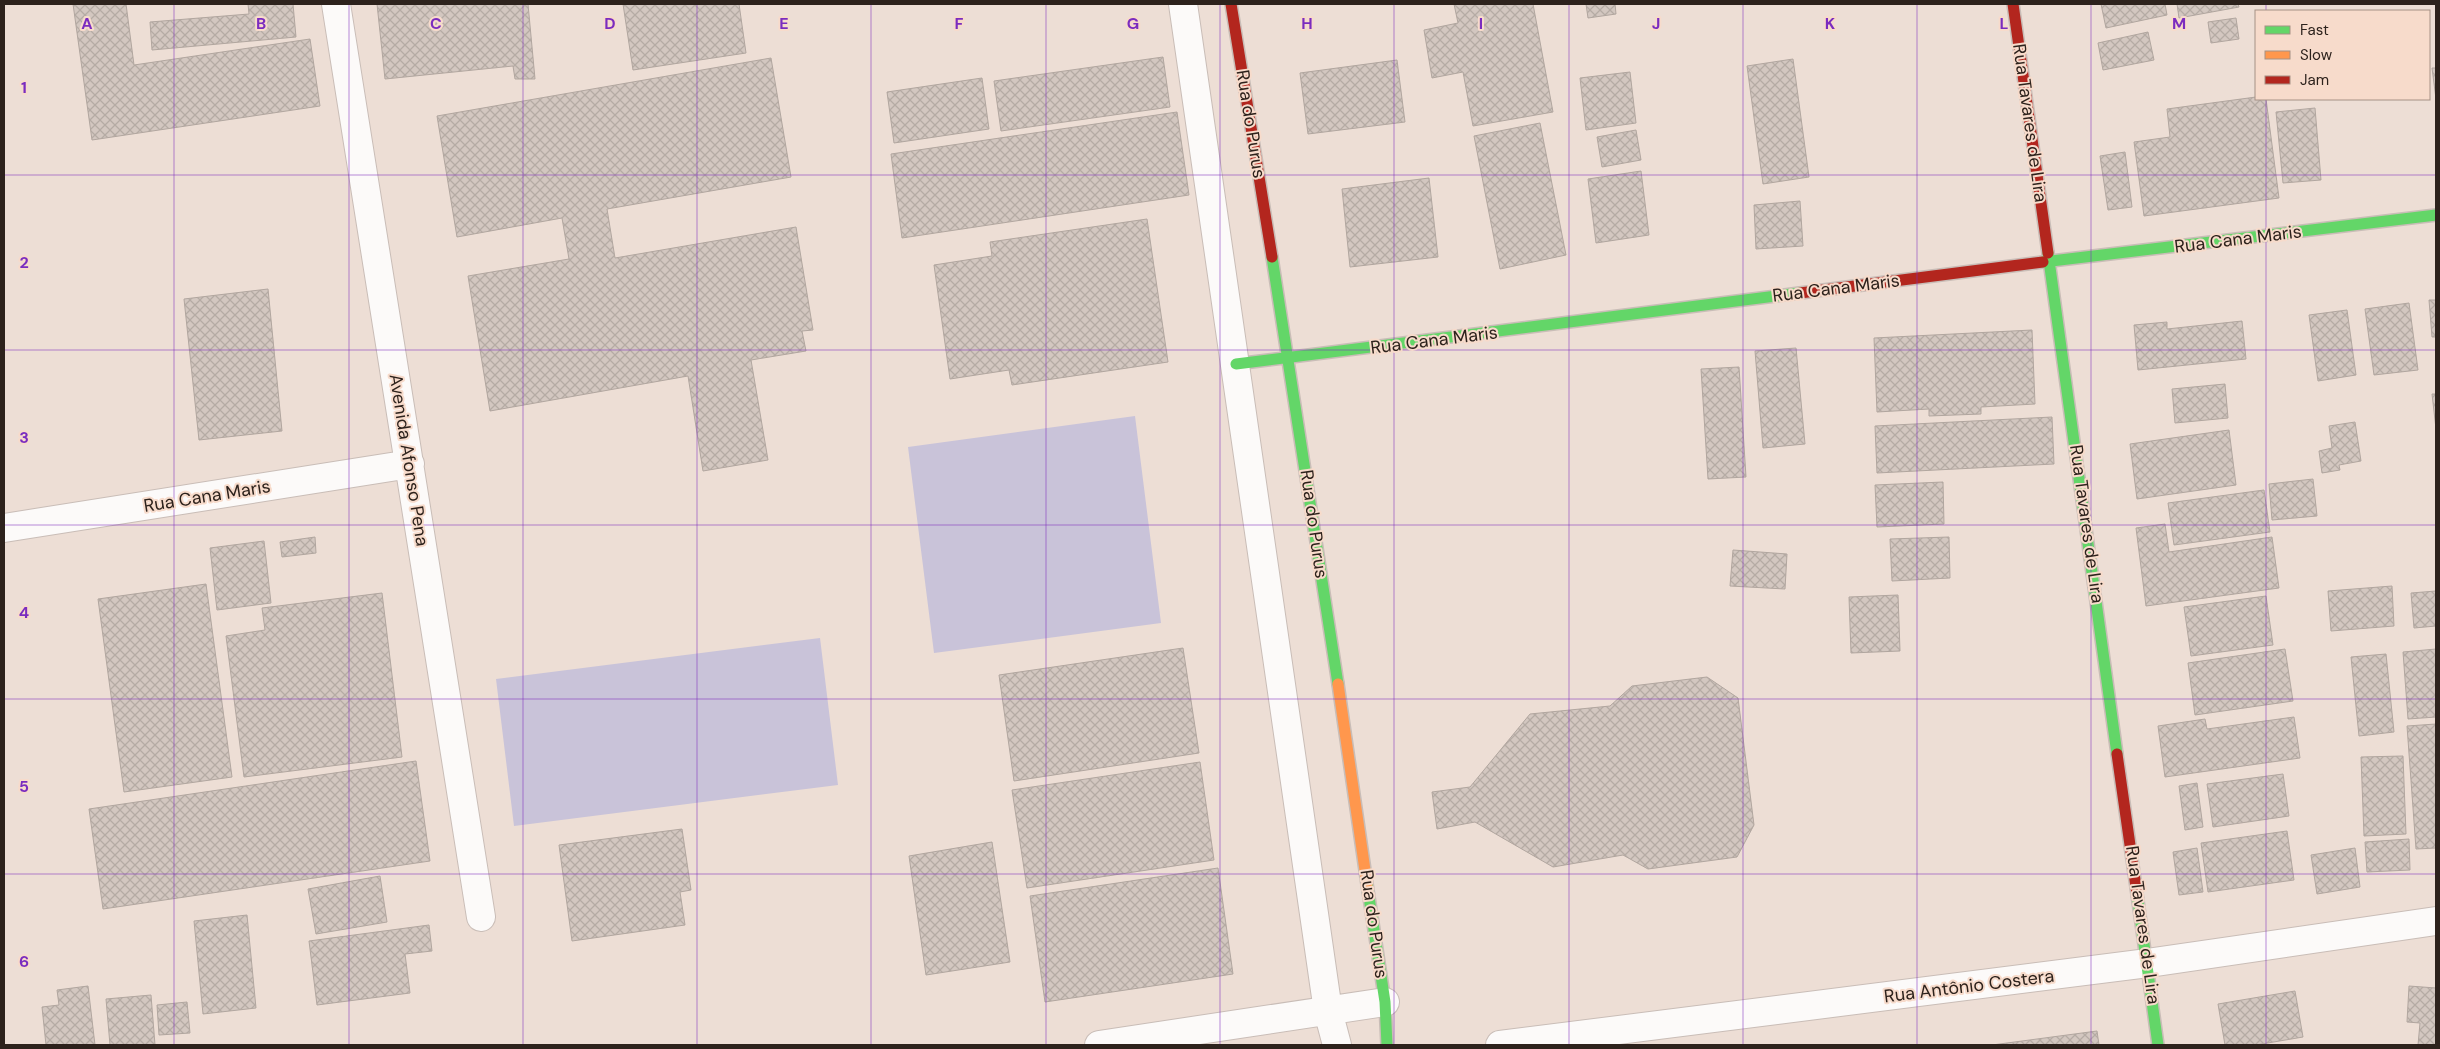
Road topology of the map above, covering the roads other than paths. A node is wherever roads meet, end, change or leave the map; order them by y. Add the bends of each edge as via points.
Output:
1 (336, 4) edge
2 (1183, 4) edge
3 (1231, 4) edge
4 (2013, 4) edge
5 (2436, 215) edge
6 (2050, 261) junction
7 (1290, 358) junction
8 (1236, 364) junction
9 (410, 464) junction
10 (4, 528) edge
11 (481, 917) dead end
12 (2436, 920) edge
13 (2148, 963) junction
14 (1386, 1002) junction
15 (1328, 1011) junction
16 (1099, 1045) edge
17 (1337, 1045) edge
18 (1388, 1045) edge
19 (1500, 1045) edge
20 (2158, 1045) edge

1 - 9 street, Avenida Afonso Pena
2 - 8 street
3 - 7 street, Rua do Purus
4 - 6 street, Rua Tavares de Lira
5 - 6 street, Rua Cana Maris
6 - 7 street, Rua Cana Maris
6 - 13 street, Rua Tavares de Lira
7 - 8 street, Rua Cana Maris
7 - 14 street, Rua do Purus
8 - 15 street
9 - 10 street, Rua Cana Maris
9 - 11 street, Avenida Afonso Pena
12 - 13 street, Rua Antônio Costera
13 - 19 street, Rua Antônio Costera
13 - 20 street, Rua Tavares de Lira
14 - 15 street
14 - 18 street, Rua do Purus
15 - 16 street
15 - 17 street

